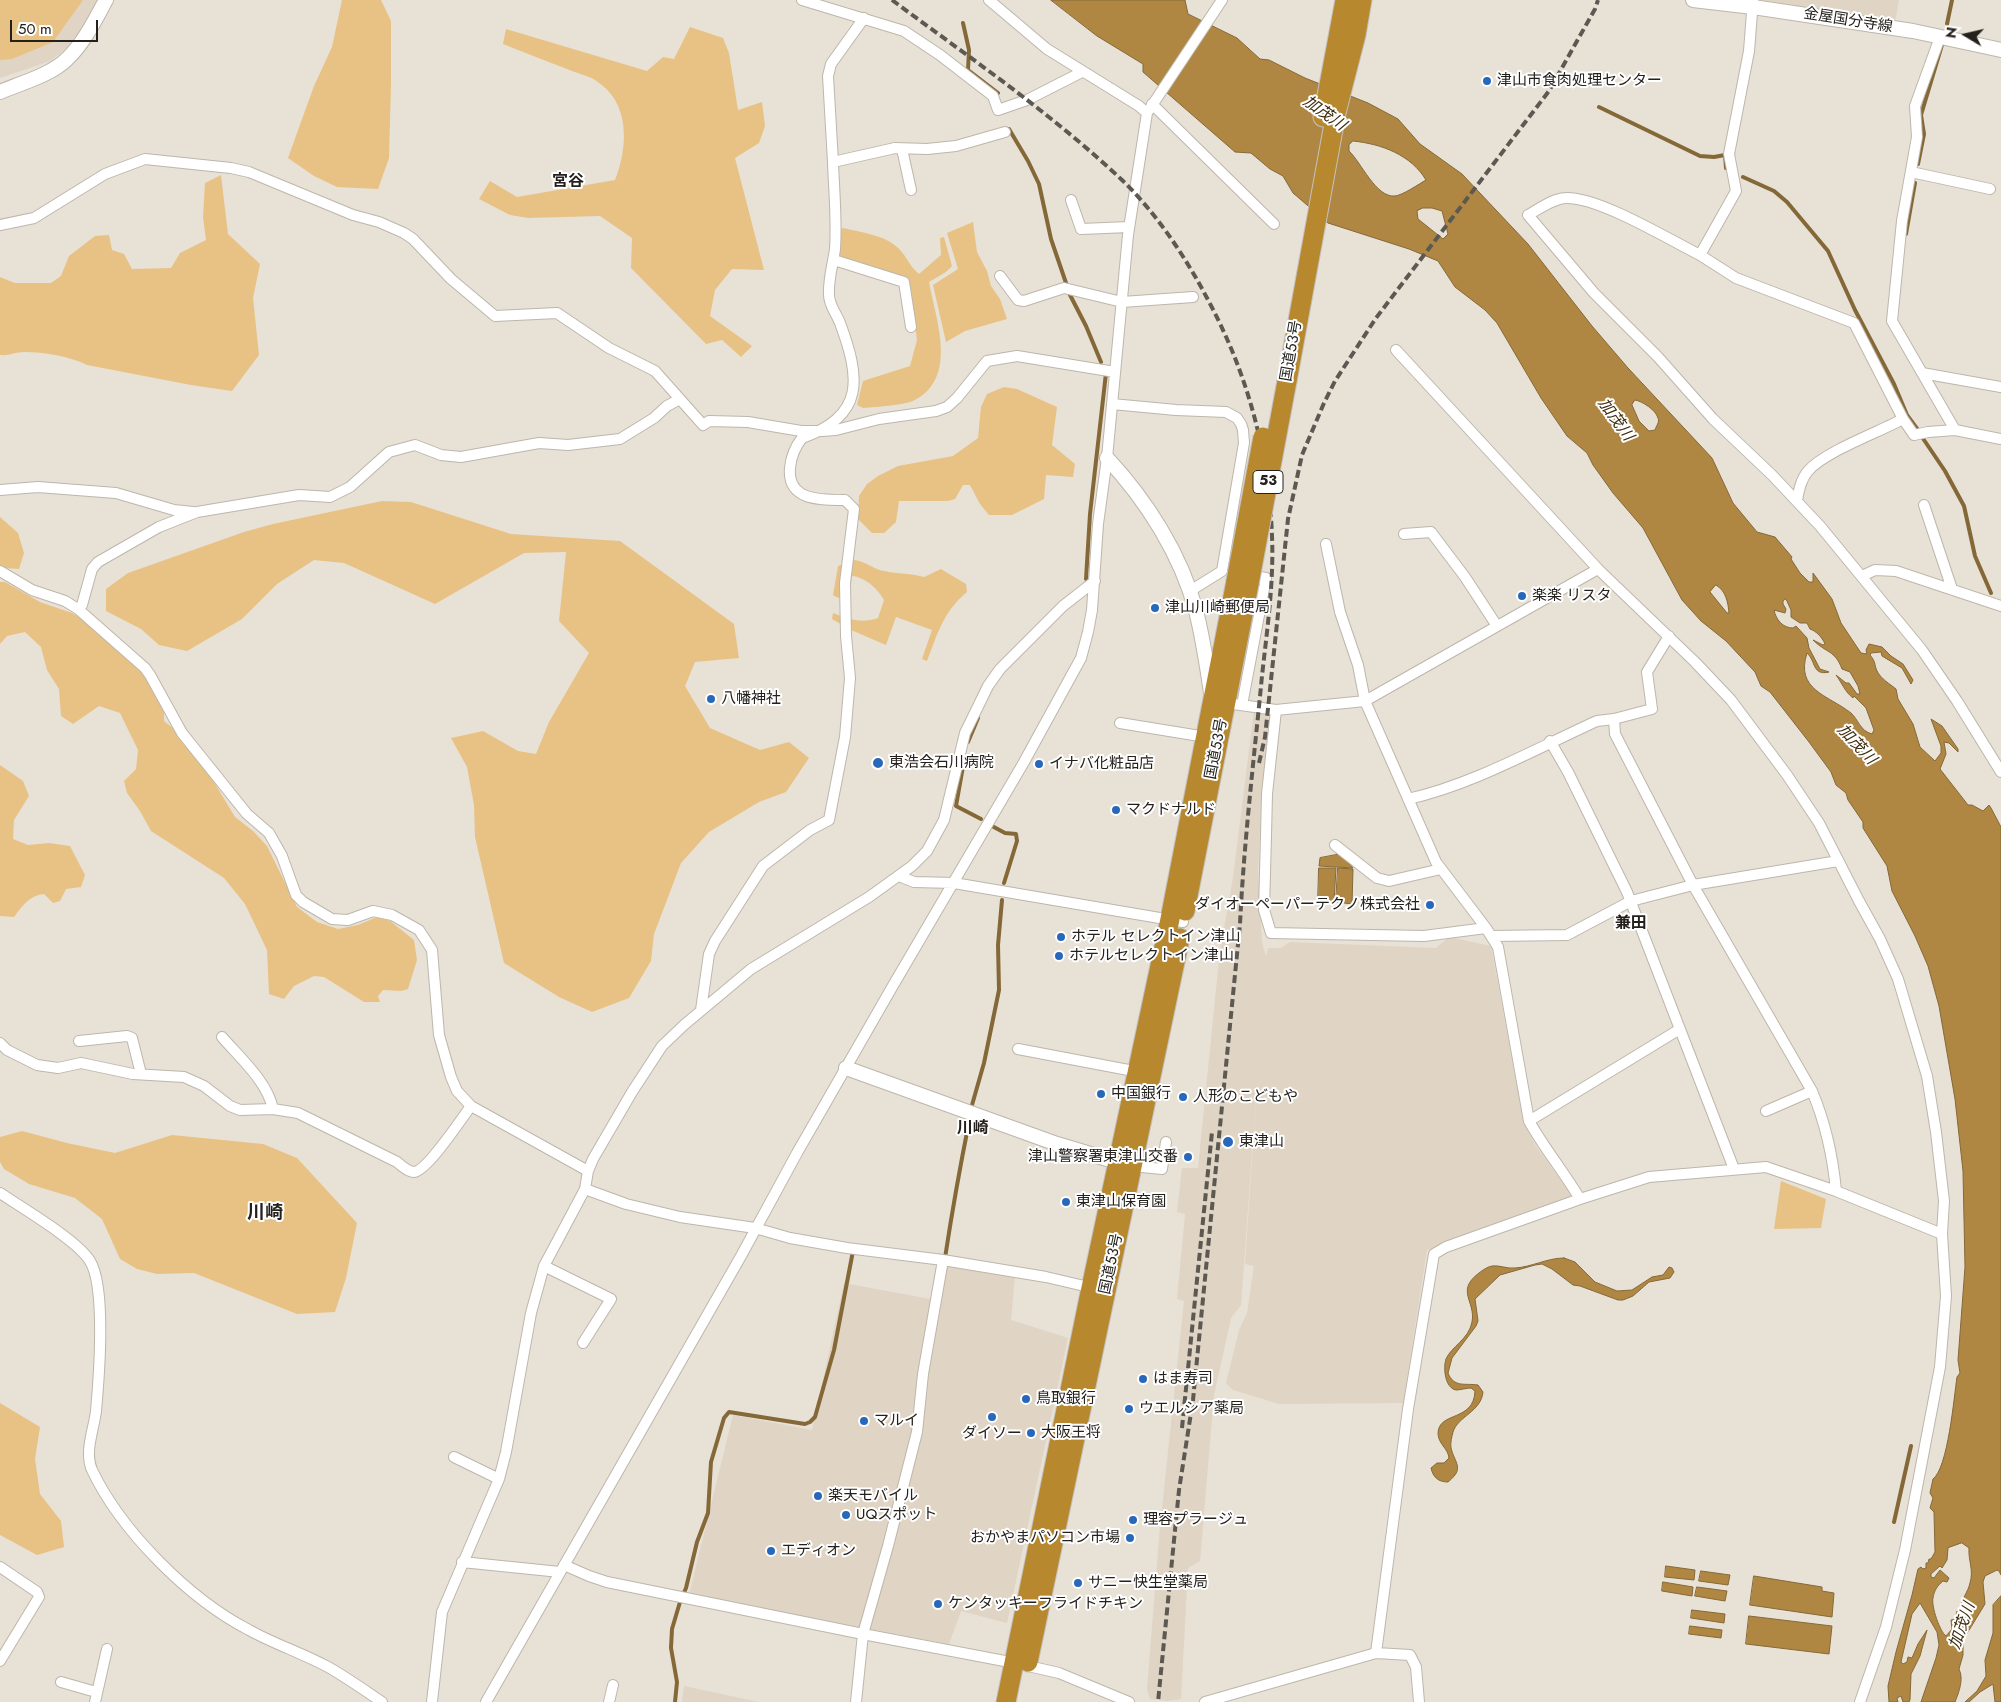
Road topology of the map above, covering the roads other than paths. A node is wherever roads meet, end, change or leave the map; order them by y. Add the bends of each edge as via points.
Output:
1 (106, 0) edge
2 (802, 0) edge
3 (989, 0) edge
4 (1222, 0) edge
5 (1345, 0) edge
6 (1362, 0) edge
7 (1693, 0) edge
8 (1753, 3) edge
9 (864, 18) junction
10 (1940, 37) junction
11 (2001, 50) edge
12 (1082, 72) junction
13 (0, 92) edge
14 (1151, 106) junction
15 (1005, 132) dead end
16 (902, 148) junction
17 (833, 162) junction
18 (1911, 172) junction
19 (1990, 189) dead end
20 (911, 190) dead end
21 (1071, 200) dead end
22 (1274, 224) dead end
23 (0, 225) edge
24 (1130, 227) junction
25 (1305, 244) junction
26 (1700, 255) junction
27 (834, 260) junction
28 (1000, 276) dead end
29 (1193, 297) dead end
30 (1122, 302) junction
31 (911, 327) dead end
32 (1396, 350) dead end
33 (1115, 372) junction
34 (1922, 373) junction
35 (2001, 386) edge
36 (680, 399) junction
37 (1112, 404) junction
38 (1903, 419) junction
39 (1955, 430) junction
40 (822, 431) junction
41 (2001, 439) edge
42 (1107, 458) junction
43 (0, 490) edge
44 (1796, 500) junction
45 (1924, 505) dead end
46 (196, 512) junction
47 (1404, 534) dead end
48 (1326, 544) dead end
49 (1598, 569) junction
50 (0, 571) edge
51 (1862, 576) junction
52 (1236, 579) junction
53 (1095, 581) junction
54 (1952, 589) junction
55 (1190, 591) junction
56 (2001, 606) edge
57 (78, 609) junction
58 (1497, 626) junction
59 (1668, 636) junction
60 (1365, 701) junction
61 (1227, 703) junction
62 (1276, 710) junction
63 (1614, 719) junction
64 (1120, 722) dead end
65 (1206, 737) junction
66 (1550, 742) junction
67 (2001, 772) edge
68 (1408, 799) junction
69 (1336, 845) dead end
70 (1838, 861) junction
71 (1441, 869) junction
72 (899, 876) junction
73 (954, 883) junction
74 (1693, 885) junction
75 (1631, 901) junction
76 (1177, 921) junction
77 (1489, 932) junction
78 (701, 1010) junction
79 (1680, 1029) junction
80 (222, 1037) dead end
81 (78, 1041) dead end
82 (0, 1043) edge
83 (1018, 1049) dead end
84 (846, 1068) junction
85 (1145, 1073) junction
86 (141, 1074) junction
87 (1812, 1092) junction
88 (471, 1106) junction
89 (273, 1109) junction
90 (1766, 1110) dead end
91 (1528, 1121) junction
92 (1166, 1142) dead end
93 (1126, 1165) junction
94 (1734, 1169) junction
95 (588, 1171) junction
96 (585, 1189) junction
97 (1836, 1192) junction
98 (0, 1193) edge
99 (1580, 1199) junction
100 (755, 1228) junction
101 (1942, 1234) junction
102 (943, 1260) junction
103 (544, 1266) junction
104 (1098, 1289) junction
105 (583, 1343) dead end
106 (454, 1457) dead end
107 (499, 1479) junction
108 (462, 1562) junction
109 (0, 1567) edge
110 (562, 1568) junction
111 (863, 1634) junction
112 (107, 1649) dead end
113 (1376, 1653) junction
114 (0, 1661) edge
115 (1021, 1664) junction
116 (61, 1682) dead end
117 (613, 1685) dead end
118 (96, 1697) edge
119 (382, 1702) edge
120 (432, 1702) edge
121 (486, 1702) edge
122 (609, 1702) edge
123 (856, 1702) edge
124 (1006, 1702) edge
125 (1018, 1702) edge
126 (1127, 1702) edge
127 (1205, 1702) edge
128 (1419, 1702) edge
129 (1860, 1702) edge

1 - 13 street via 83,40 67,60 38,77
2 - 9 street
3 - 12 street via 1047,49
4 - 14 street
5 - 25 highway, 国道53号 / 53
6 - 25 highway, 国道53号 / 53
7 - 8 street, 金屋国分寺線
8 - 10 street, 金屋国分寺線
8 - 26 street via 1750,52 1729,154 1736,191
9 - 12 street via 904,31 940,55 993,96 998,110 1027,100
9 - 17 street via 831,64 828,76
10 - 11 street, 金屋国分寺線
10 - 18 street via 1915,106 1917,136
12 - 14 street via 1139,106
14 - 22 street
14 - 24 street
15 - 16 street via 956,146
16 - 17 street
16 - 20 street
17 - 27 street
18 - 19 street
18 - 34 street via 1902,222 1892,321
21 - 24 street via 1081,229
23 - 36 street via 34,218 105,174 145,159 249,172 404,233 495,316 557,314 609,348 655,371
24 - 30 street
25 - 52 highway, 国道53号 / 53, bridge via 1281,379
26 - 38 street via 1744,281 1854,324
26 - 44 street via 1602,206 1571,198 1561,199 1528,215 1594,293 1658,357 1713,419
27 - 31 street via 904,282
27 - 40 street via 829,295 852,361 854,390 845,411
28 - 30 street via 1018,300 1064,288
29 - 30 street
30 - 33 street
32 - 49 street
33 - 37 street
33 - 40 street via 1017,356 990,360 947,407
34 - 35 street
34 - 39 street
36 - 40 street via 703,425 709,420
36 - 46 street via 620,439 568,445 539,443 460,457 441,455 415,445 389,452 350,487 330,497 298,495
37 - 42 street
37 - 52 street via 1219,411 1231,415 1241,424 1244,443
38 - 39 street via 1914,435
38 - 44 street via 1826,457 1808,471
39 - 41 street
40 - 78 street via 802,438 797,445 789,478 794,489 801,494 845,500 854,509 845,583 850,678 845,737 829,820 810,830 763,866 712,947
42 - 53 street via 1098,524
42 - 55 street via 1126,479 1161,531
43 - 46 street via 38,487 116,493 174,510
44 - 51 street
45 - 54 street
46 - 57 street via 158,528 98,562 92,569
47 - 58 street via 1431,532
48 - 60 street via 1340,612 1358,665
49 - 58 street
49 - 59 street
50 - 57 street via 32,590
51 - 54 street via 1875,570 1896,571
51 - 67 street via 1922,650
52 - 55 street
52 - 61 highway, 国道53号 / 53
52 - 61 street via 1266,578
53 - 72 street via 1063,606 1000,669 988,686 965,733 940,831 927,851
53 - 73 street via 1081,658
54 - 56 street
55 - 61 street
57 - 88 street via 150,675 182,733 247,814 269,833 282,856 296,895 303,902 332,919 348,920 373,911 392,915 419,930 432,950 439,1036 450,1077 457,1091
58 - 60 street
59 - 63 street via 1647,672 1652,709
59 - 70 street via 1731,700 1787,775 1819,824
60 - 62 street
60 - 68 street
61 - 62 street
61 - 65 highway, 国道53号 / 53
61 - 76 highway, 国道53号 / 53
62 - 77 street via 1267,794 1264,910 1271,933 1424,936
63 - 66 street via 1597,721
63 - 74 street via 1615,734
64 - 65 street
65 - 76 highway, 国道53号 / 53
66 - 68 street via 1499,767
66 - 75 street
68 - 71 street
69 - 71 street via 1377,878 1389,881
70 - 74 street
70 - 101 street via 1898,979 1917,1037 1936,1132 1944,1201
71 - 77 street
72 - 73 street via 914,882
72 - 78 street via 751,970
73 - 76 street
73 - 84 street
74 - 75 street
74 - 87 street
75 - 77 street via 1567,935
75 - 79 street
76 - 85 highway, 国道53号 / 53
77 - 91 street via 1498,947
78 - 95 street via 662,1046
79 - 91 street
79 - 94 street
80 - 89 street via 258,1080
81 - 86 street via 132,1038
82 - 86 street via 37,1065 58,1068 81,1063
83 - 85 street
84 - 93 street via 1057,1144
84 - 100 street
85 - 93 highway, 国道53号 / 53
86 - 89 street via 184,1078 204,1086 240,1110
87 - 90 street
87 - 97 street via 1828,1144
88 - 89 street via 423,1169 415,1172 298,1113
88 - 95 street
91 - 99 street
92 - 93 street via 1162,1169
93 - 104 highway, 国道53号 / 53
94 - 97 street via 1766,1167
94 - 99 street via 1649,1177
95 - 96 street
96 - 100 street via 680,1218
96 - 103 street
97 - 101 street
98 - 119 street via 83,1252 95,1272 100,1314 97,1400 89,1458 106,1495 137,1539 199,1598 248,1630 328,1667
99 - 113 street via 1434,1254 1408,1409
100 - 102 street via 847,1248
100 - 110 street
101 - 129 street via 1946,1296 1940,1367 1905,1550 1886,1627
102 - 104 street
102 - 111 street via 923,1374 917,1432
103 - 105 street via 611,1298
103 - 107 street via 531,1313
104 - 115 highway, 国道53号 / 53
106 - 107 street
107 - 108 street
108 - 110 street
108 - 120 street via 442,1612
109 - 114 street via 37,1592 39,1597
110 - 111 street via 607,1582
110 - 121 street
111 - 115 street
111 - 123 street
112 - 118 street
113 - 127 street
113 - 128 street via 1410,1655 1416,1666
115 - 124 highway, 国道53号 / 53
115 - 125 highway, 国道53号 / 53
115 - 126 street via 1059,1673
116 - 118 street
117 - 122 street

